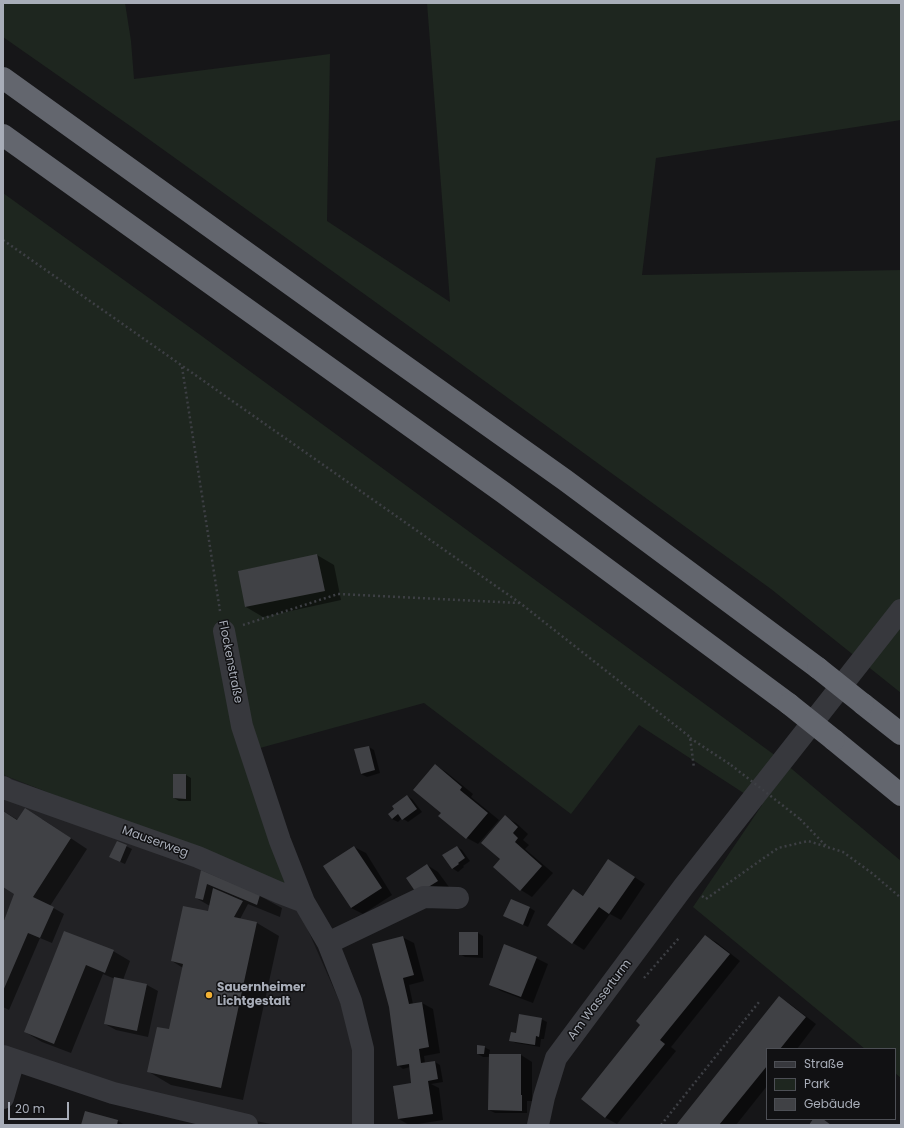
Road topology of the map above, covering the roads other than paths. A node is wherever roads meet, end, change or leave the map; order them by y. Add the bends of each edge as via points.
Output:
1 (3, 78) edge
2 (3, 135) edge
3 (901, 610) edge
4 (224, 631) road end
5 (901, 734) edge
6 (3, 787) edge
7 (901, 795) edge
8 (458, 898) dead end
9 (304, 902) junction
10 (328, 943) junction
11 (8, 1058) edge
12 (3, 1098) edge
13 (247, 1125) edge
14 (364, 1125) edge
15 (538, 1125) edge

1 - 5 highway, bridge via 565,480 818,668
2 - 7 highway, bridge via 504,493 789,704
3 - 15 street, Am Wasserturm via 684,886 556,1058
4 - 9 street, Flockenstraße via 242,726 280,841
6 - 9 street, Mauserweg via 198,857
8 - 10 street via 424,897
9 - 10 street, Flockenstraße
10 - 14 street, Flockenstraße via 351,1001 363,1049
11 - 12 street
11 - 13 street via 112,1093

